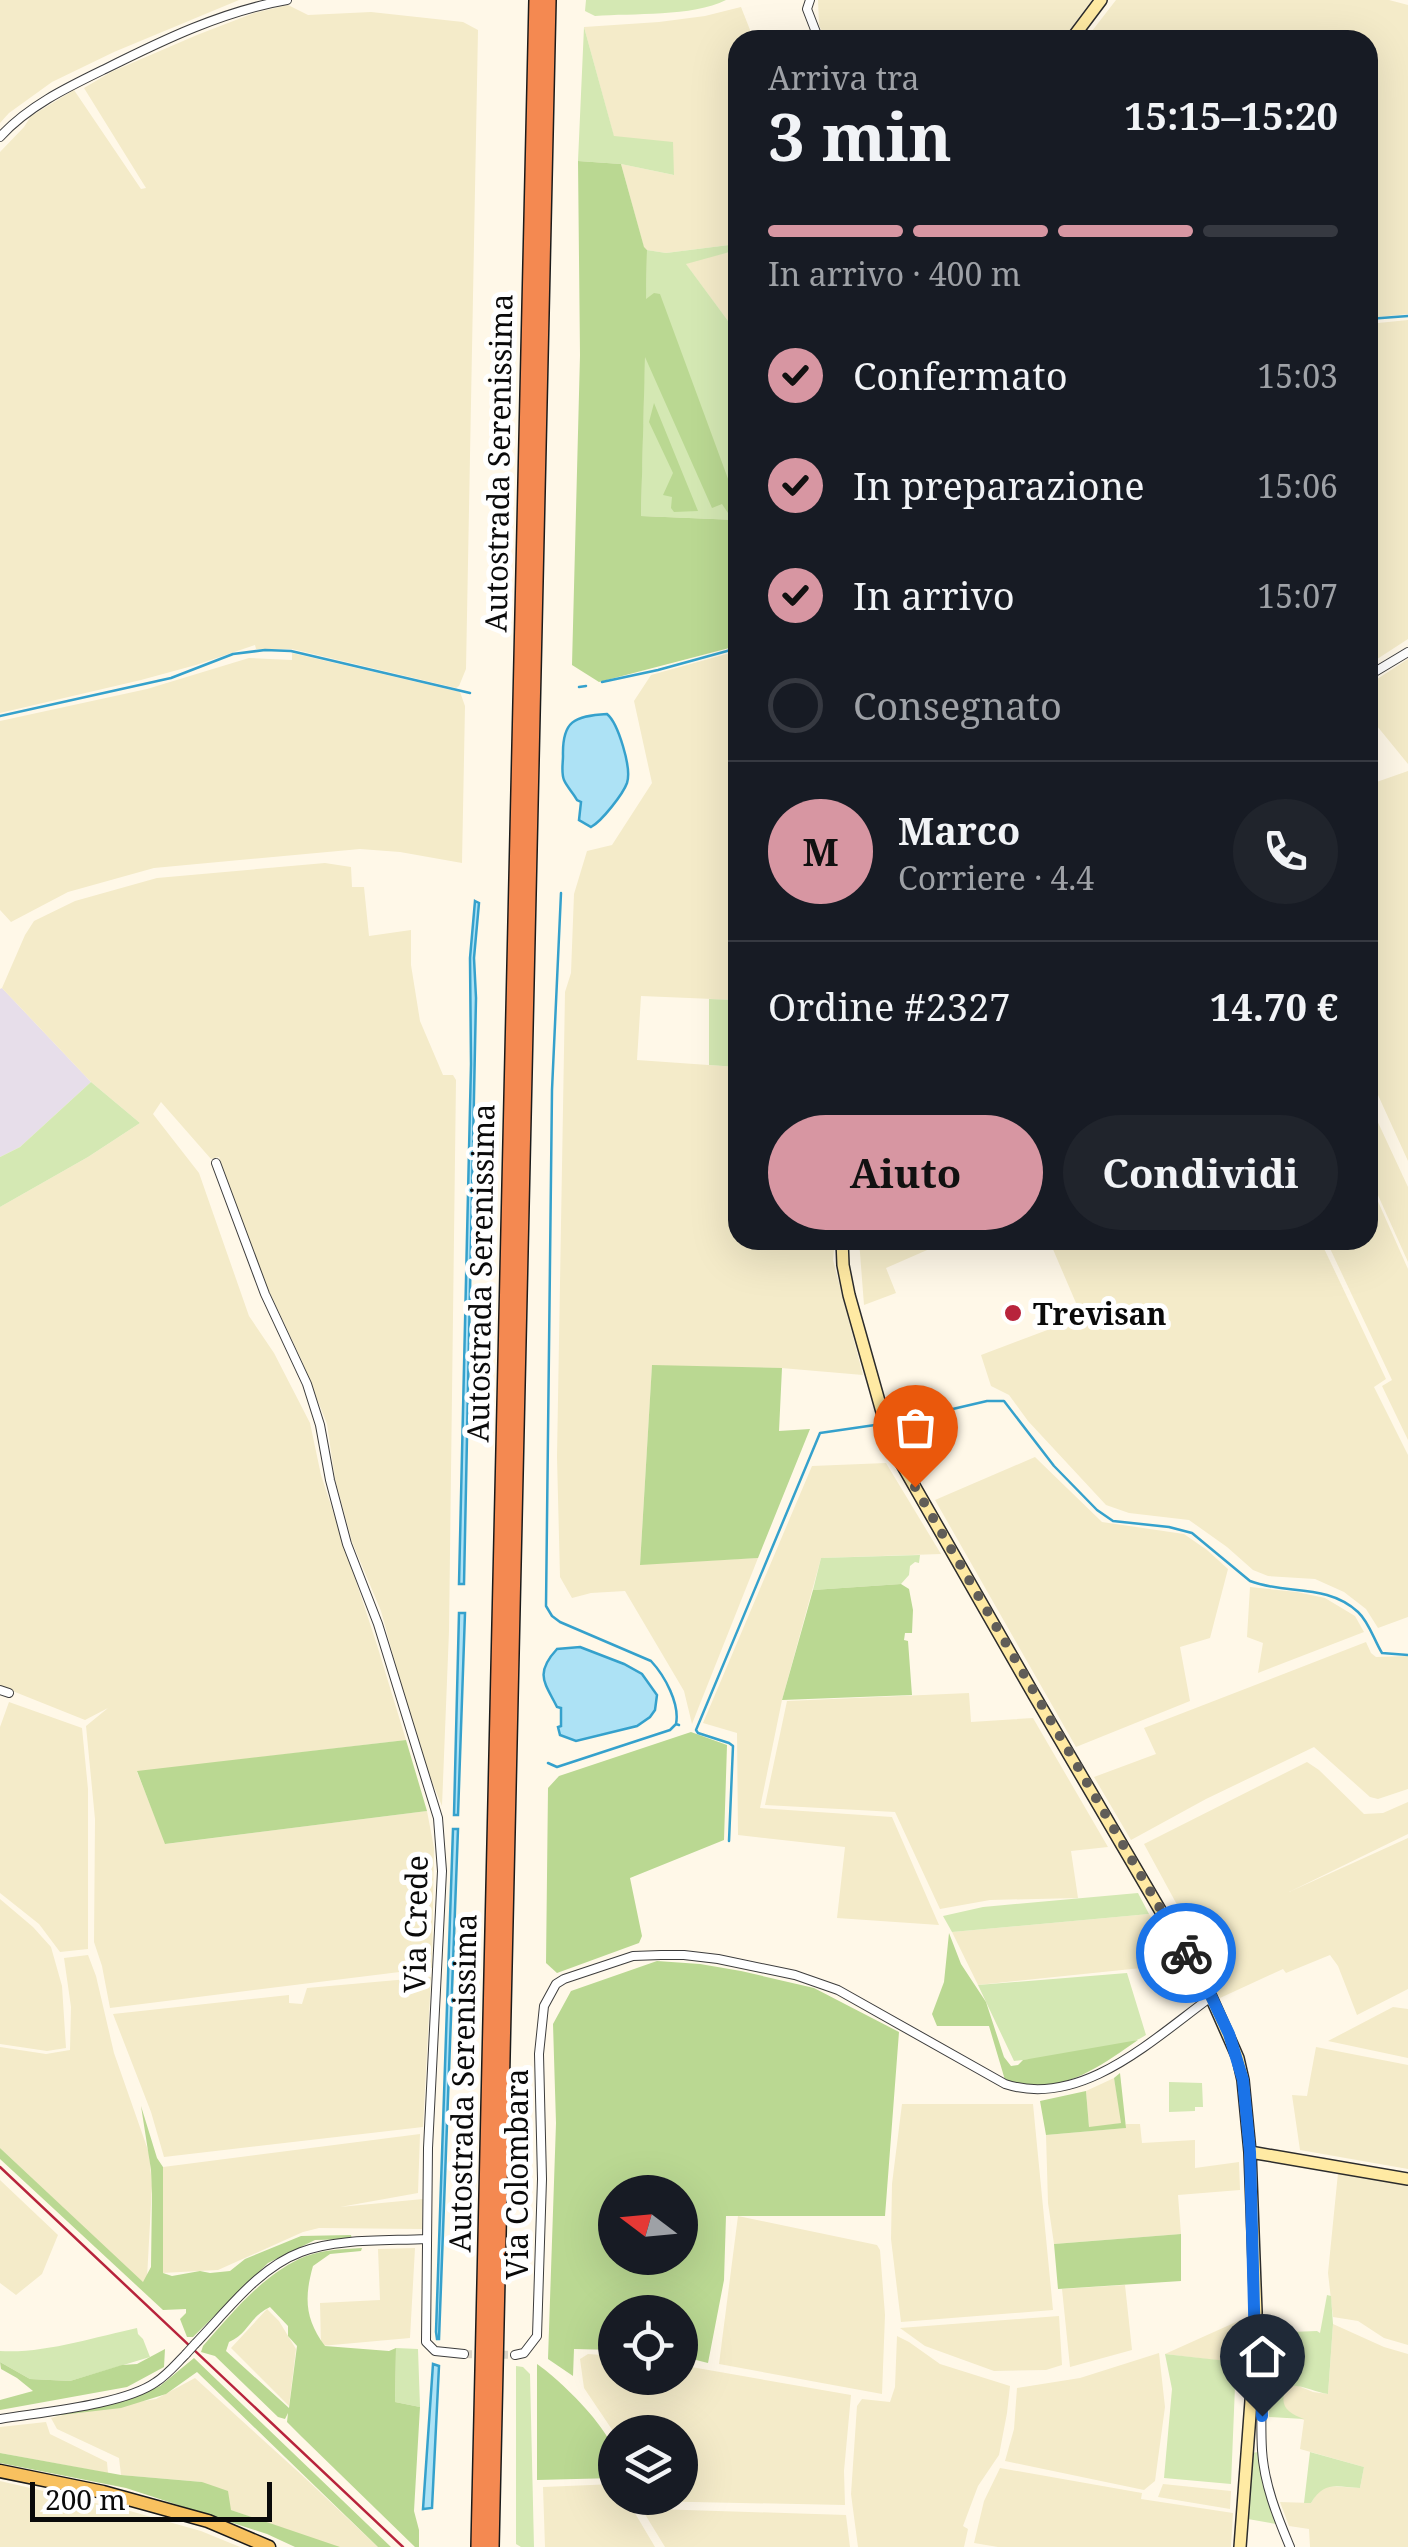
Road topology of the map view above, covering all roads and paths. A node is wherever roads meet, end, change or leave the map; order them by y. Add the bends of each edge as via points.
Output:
1 (287, 0) edge
2 (537, 0) edge
3 (548, 0) edge
4 (1101, 0) edge
5 (806, 3) edge
6 (815, 30) edge
7 (1079, 30) edge
8 (0, 137) edge
9 (1408, 652) edge
10 (1378, 670) edge
11 (216, 1163) dead end
12 (842, 1250) edge
13 (1211, 1996) junction
14 (1250, 2152) junction
15 (1408, 2179) edge
16 (426, 2240) junction
17 (1255, 2348) junction
18 (464, 2354) tunnel mouth
19 (514, 2355) dead end
20 (0, 2419) edge
21 (0, 2471) edge
22 (268, 2547) edge
23 (480, 2547) edge
24 (492, 2547) edge
25 (1240, 2547) edge
26 (1290, 2547) edge

1 - 8 street via 221,16 134,55 60,92
2 - 23 highway, Autostrada Serenissima
3 - 24 highway, Autostrada Serenissima
4 - 7 street
5 - 6 street
9 - 10 street
11 - 16 street, Via Crede via 307,1384 347,1544 438,1818 442,1871
12 - 13 street via 900,1462
13 - 14 street via 1240,2069
13 - 19 street, Via Colombara via 1105,2071 1038,2092 1004,2084 821,1982 773,1970 684,1954 632,1956 556,1984 544,2006 539,2054 536,2336 524,2353
14 - 15 street
14 - 17 street
16 - 18 street via 426,2342 435,2351
16 - 20 street, bridge via 300,2252 249,2288 158,2381 139,2392
17 - 25 street
17 - 26 street via 1265,2478
21 - 22 main road via 208,2521

